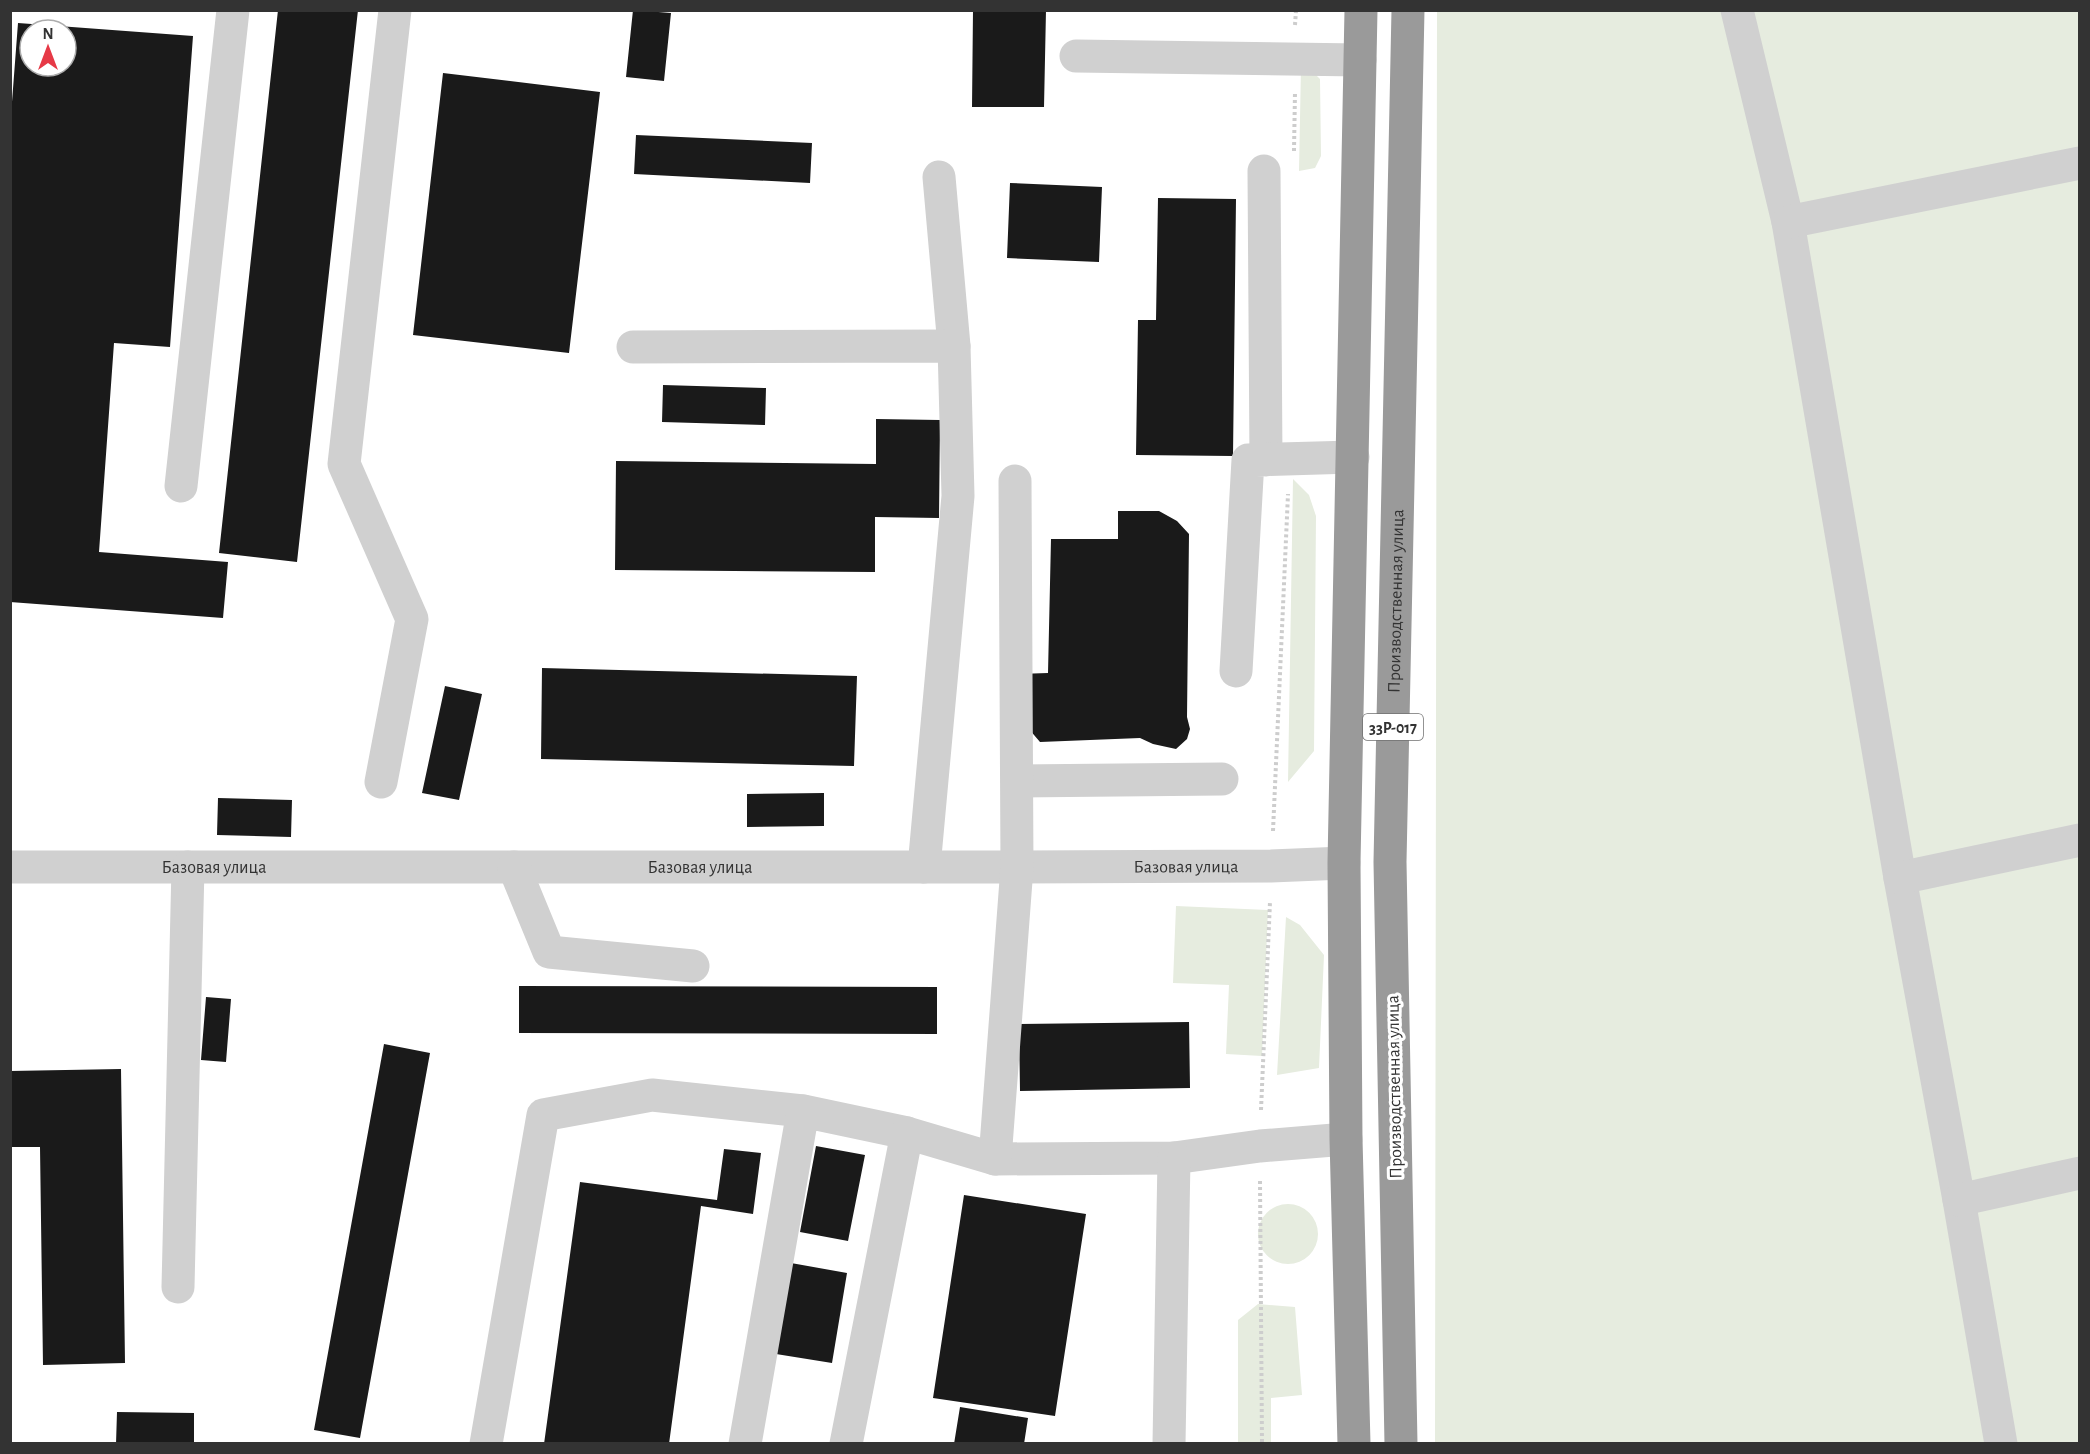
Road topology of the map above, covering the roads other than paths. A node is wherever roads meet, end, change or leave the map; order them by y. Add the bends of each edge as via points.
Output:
1 (233, 10) edge
2 (395, 10) edge
3 (1361, 10) edge
4 (1408, 10) edge
5 (1737, 10) edge
6 (1076, 56) dead end
7 (1360, 60) junction
8 (2079, 163) edge
9 (1264, 171) dead end
10 (939, 177) dead end
11 (1788, 222) junction
12 (954, 346) junction
13 (633, 347) dead end
14 (1353, 457) junction
15 (1278, 459) junction
16 (1015, 481) dead end
17 (181, 486) dead end
18 (1236, 671) dead end
19 (1222, 779) dead end
20 (1017, 781) junction
21 (381, 782) dead end
22 (2079, 840) edge
23 (1344, 862) junction
24 (1390, 862) junction
25 (10, 867) edge
26 (188, 867) junction
27 (514, 867) junction
28 (924, 867) junction
29 (1017, 867) junction
30 (1900, 878) junction
31 (693, 966) dead end
32 (803, 1111) junction
33 (907, 1133) junction
34 (1346, 1140) junction
35 (1174, 1158) junction
36 (995, 1159) junction
37 (2079, 1173) edge
38 (1959, 1200) junction
39 (178, 1287) dead end
40 (486, 1443) edge
41 (745, 1443) edge
42 (846, 1443) edge
43 (1169, 1443) edge
44 (1354, 1443) edge
45 (1401, 1443) edge
46 (2001, 1443) edge

1 - 17 street
2 - 21 street via 344,464 412,619
3 - 7 highway, 33Р-017
4 - 24 highway, Производственная улица / 33Р-017
5 - 11 street
6 - 7 street
7 - 14 highway, 33Р-017
8 - 11 street
9 - 15 street
10 - 12 street
11 - 30 street
12 - 13 street
12 - 28 street via 958,496
14 - 15 street
14 - 23 highway, 33Р-017
15 - 18 street via 1248,460
16 - 20 street
19 - 20 street
20 - 29 street
22 - 30 street
23 - 24 highway, Базовая улица
23 - 29 street, Базовая улица
23 - 34 highway, 33Р-017
24 - 45 highway, Производственная улица / 33Р-017
25 - 26 street, Базовая улица
26 - 27 street, Базовая улица
26 - 39 street
27 - 28 street, Базовая улица
27 - 31 street via 549,952
28 - 29 street, Базовая улица
29 - 36 street
30 - 38 street
32 - 33 street
32 - 40 street via 652,1095 543,1115
32 - 41 street
33 - 36 street
33 - 42 street
34 - 35 street
34 - 44 highway, 33Р-017
35 - 36 street
35 - 43 street
37 - 38 street
38 - 46 street

